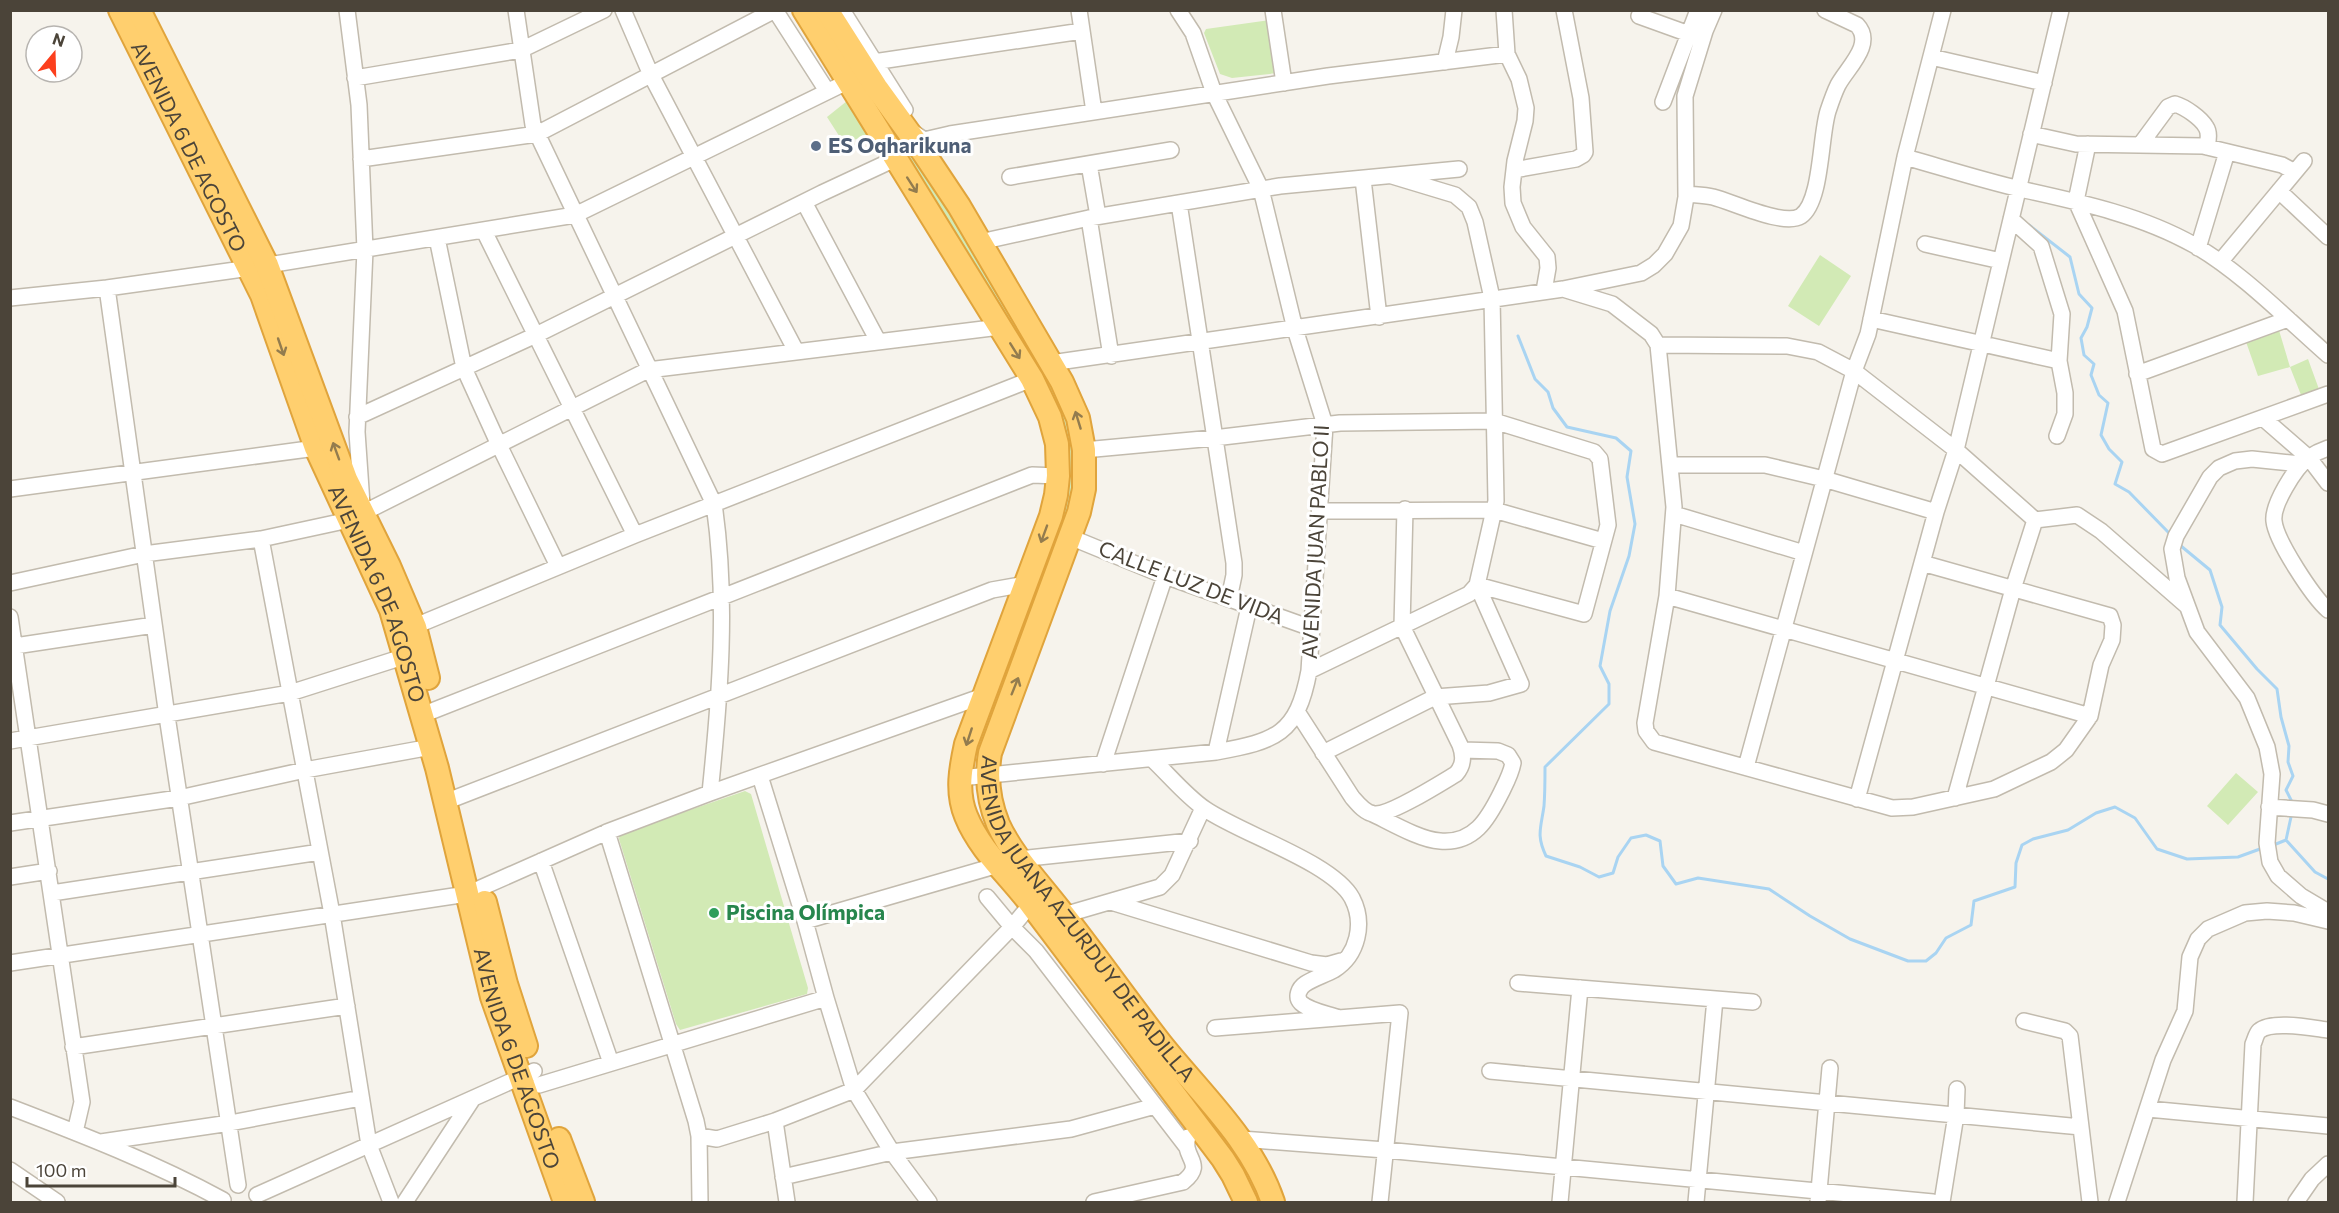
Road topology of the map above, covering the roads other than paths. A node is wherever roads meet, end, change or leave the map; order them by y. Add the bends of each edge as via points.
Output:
1 (347, 10) edge
2 (516, 10) edge
3 (604, 10) edge
4 (623, 10) edge
5 (775, 10) edge
6 (804, 10) edge
7 (827, 10) edge
8 (842, 10) edge
9 (1079, 10) edge
10 (1178, 10) edge
11 (1273, 10) edge
12 (1454, 10) edge
13 (1504, 10) edge
14 (1564, 10) edge
15 (1642, 10) edge
16 (1698, 10) edge
17 (1714, 10) edge
18 (1825, 10) edge
19 (1943, 10) edge
20 (2061, 10) edge
21 (133, 16) edge
22 (1083, 31) junction
23 (1689, 34) junction
24 (521, 50) junction
25 (1507, 54) junction
26 (1931, 57) junction
27 (1444, 62) junction
28 (651, 75) junction
29 (355, 78) junction
30 (863, 79) junction
31 (1284, 83) junction
32 (2044, 83) junction
33 (827, 92) junction
34 (1214, 93) junction
35 (1663, 102) dead end
36 (1094, 112) junction
37 (902, 123) junction
38 (2031, 134) junction
39 (537, 135) junction
40 (880, 136) junction
41 (924, 140) junction
42 (2088, 144) junction
43 (2140, 145) junction
44 (2207, 147) junction
45 (1171, 150) dead end
46 (2227, 152) junction
47 (694, 157) junction
48 (1905, 157) junction
49 (361, 159) junction
50 (895, 159) junction
51 (1089, 164) junction
52 (1459, 169) dead end
53 (1514, 170) junction
54 (1392, 176) junction
55 (1010, 177) dead end
56 (1363, 179) junction
57 (2018, 188) junction
58 (1261, 189) junction
59 (2279, 191) junction
60 (1686, 194) junction
61 (2076, 201) junction
62 (804, 202) junction
63 (1179, 203) junction
64 (575, 216) junction
65 (1093, 217) junction
66 (2011, 219) junction
67 (484, 231) junction
68 (735, 236) junction
69 (2328, 237) edge
70 (437, 238) junction
71 (981, 242) junction
72 (1925, 244) dead end
73 (2198, 248) junction
74 (365, 250) junction
75 (2001, 261) junction
76 (2220, 262) junction
77 (258, 267) junction
78 (107, 288) junction
79 (1563, 289) junction
80 (1544, 291) junction
81 (614, 296) junction
82 (10, 298) edge
83 (1492, 298) junction
84 (1380, 317) junction
85 (1871, 319) junction
86 (2288, 320) junction
87 (1000, 327) junction
88 (1295, 329) junction
89 (536, 335) junction
90 (878, 341) junction
91 (1981, 342) junction
92 (1200, 343) junction
93 (1658, 345) junction
94 (796, 351) junction
95 (2328, 355) edge
96 (1111, 356) junction
97 (2059, 361) junction
98 (1051, 363) junction
99 (464, 368) junction
100 (648, 370) junction
101 (1854, 371) junction
102 (2137, 374) junction
103 (1032, 379) junction
104 (2328, 394) edge
105 (572, 408) junction
106 (357, 417) junction
107 (2263, 418) junction
108 (1494, 421) junction
109 (1325, 425) junction
110 (2057, 436) dead end
111 (1214, 438) junction
112 (499, 445) junction
113 (316, 448) junction
114 (2328, 448) edge
115 (1084, 450) junction
116 (1956, 450) junction
117 (2305, 461) junction
118 (1670, 465) junction
119 (133, 472) junction
120 (1058, 476) junction
121 (1824, 479) junction
122 (2328, 483) edge
123 (10, 489) edge
124 (714, 504) junction
125 (1405, 509) junction
126 (1494, 510) junction
127 (1321, 511) junction
128 (1936, 512) junction
129 (1674, 514) junction
130 (356, 517) junction
131 (2034, 520) junction
132 (635, 535) junction
133 (1070, 537) junction
134 (261, 539) junction
135 (1603, 541) junction
136 (1804, 553) junction
137 (144, 554) junction
138 (1922, 563) junction
139 (558, 566) junction
140 (1166, 576) junction
141 (10, 583) edge
142 (1026, 584) junction
143 (1477, 585) junction
144 (2013, 589) junction
145 (1667, 596) junction
146 (722, 597) junction
147 (1229, 599) junction
148 (2187, 606) junction
149 (1249, 607) junction
150 (2328, 610) edge
151 (10, 617) edge
152 (154, 625) junction
153 (1402, 626) junction
154 (1311, 628) junction
155 (407, 629) junction
156 (1783, 629) junction
157 (15, 646) junction
158 (406, 656) junction
159 (1896, 660) junction
160 (1309, 671) junction
161 (1987, 686) junction
162 (290, 693) junction
163 (720, 695) junction
164 (983, 696) junction
165 (1435, 697) junction
166 (429, 712) junction
167 (1298, 713) junction
168 (167, 716) junction
169 (2090, 716) junction
170 (29, 738) junction
171 (10, 741) edge
172 (431, 747) junction
173 (1462, 750) junction
174 (1216, 752) junction
175 (1323, 753) junction
176 (1152, 759) junction
177 (1103, 764) junction
178 (1746, 767) junction
179 (305, 770) junction
180 (987, 773) junction
181 (760, 776) junction
182 (960, 778) junction
183 (710, 793) junction
184 (179, 798) junction
185 (1955, 798) junction
186 (1857, 799) junction
187 (452, 800) junction
188 (2270, 807) junction
189 (1203, 808) junction
190 (1371, 813) junction
191 (2328, 814) edge
192 (40, 818) junction
193 (10, 823) edge
194 (607, 832) junction
195 (1190, 841) junction
196 (320, 852) junction
197 (541, 861) junction
198 (1009, 862) junction
199 (49, 871) junction
200 (191, 873) junction
201 (10, 877) edge
202 (474, 891) junction
203 (52, 893) junction
204 (987, 897) dead end
205 (1111, 902) junction
206 (1031, 904) junction
207 (2328, 912) edge
208 (332, 914) junction
209 (1064, 915) junction
210 (805, 921) junction
211 (2328, 921) edge
212 (1012, 927) junction
213 (200, 934) junction
214 (61, 955) junction
215 (1345, 960) junction
216 (10, 963) edge
217 (1518, 983) dead end
218 (1580, 988) junction
219 (826, 998) junction
220 (1715, 999) junction
221 (1753, 1002) dead end
222 (347, 1006) junction
223 (1339, 1018) junction
224 (2024, 1021) dead end
225 (215, 1026) junction
226 (1215, 1028) dead end
227 (2328, 1030) edge
228 (674, 1044) junction
229 (73, 1047) junction
230 (1146, 1059) junction
231 (611, 1063) junction
232 (1830, 1068) dead end
233 (1490, 1071) dead end
234 (532, 1078) junction
235 (1571, 1079) junction
236 (1957, 1089) dead end
237 (854, 1090) junction
238 (1706, 1091) junction
239 (362, 1098) junction
240 (472, 1100) junction
241 (1826, 1103) junction
242 (1155, 1106) junction
243 (10, 1107) edge
244 (2148, 1109) junction
245 (1956, 1115) junction
246 (2250, 1119) junction
247 (775, 1121) junction
248 (230, 1123) junction
249 (1198, 1125) junction
250 (2328, 1126) edge
251 (2081, 1127) junction
252 (75, 1132) junction
253 (699, 1136) junction
254 (1240, 1139) junction
255 (101, 1142) junction
256 (369, 1145) junction
257 (1186, 1146) junction
258 (1385, 1150) junction
259 (892, 1152) junction
260 (2328, 1164) edge
261 (1563, 1167) junction
262 (10, 1170) edge
263 (783, 1177) junction
264 (1698, 1180) junction
265 (238, 1185) junction
266 (1819, 1197) edge
267 (258, 1199) edge
268 (223, 1201) edge
269 (57, 1203) edge
270 (391, 1203) edge
271 (405, 1203) edge
272 (565, 1203) edge
273 (583, 1203) edge
274 (700, 1203) edge
275 (787, 1203) edge
276 (929, 1203) edge
277 (1094, 1203) edge
278 (1246, 1203) edge
279 (1258, 1203) edge
280 (1273, 1203) edge
281 (1380, 1203) edge
282 (1560, 1203) edge
283 (1696, 1203) edge
284 (1933, 1203) edge
285 (1942, 1203) edge
286 (2090, 1203) edge
287 (2117, 1203) edge
288 (2246, 1203) edge
289 (2296, 1203) edge

1 - 29 street
2 - 24 street
3 - 24 street
4 - 28 street
5 - 28 street
5 - 33 street
6 - 30 highway, AVENIDA JUANA AZURDUY DE PADILLA
7 - 30 highway, AVENIDA JUANA AZURDUY DE PADILLA
8 - 30 street
9 - 22 street
10 - 34 street, AVENIDA JUAN PABLO II via 1193,33
11 - 31 street
12 - 27 street
13 - 25 street
14 - 53 street via 1581,98 1585,152 1580,158
15 - 23 street via 1639,16
16 - 23 street
17 - 60 street via 1685,96
18 - 60 street via 1857,25 1863,42 1826,116 1815,189 1807,210 1801,216 1786,219 1710,196
19 - 26 street
20 - 32 street
21 - 77 highway, AVENIDA 6 DE AGOSTO
22 - 30 street
22 - 36 street
23 - 35 street
24 - 29 street
24 - 39 street
25 - 27 street
25 - 53 street via 1526,108
26 - 32 street
26 - 48 street
27 - 31 street
28 - 39 street
28 - 47 street
29 - 49 street
30 - 33 street
30 - 37 highway, AVENIDA JUANA AZURDUY DE PADILLA
30 - 40 highway, AVENIDA JUANA AZURDUY DE PADILLA
30 - 41 street
31 - 34 street
32 - 38 street
33 - 47 street
34 - 36 street
34 - 58 street, AVENIDA JUAN PABLO II
36 - 41 street
37 - 40 highway
37 - 41 street
37 - 71 highway, AVENIDA JUANA AZURDUY DE PADILLA
38 - 42 street
38 - 57 street
39 - 49 street
39 - 64 street
40 - 50 highway, AVENIDA JUANA AZURDUY DE PADILLA
42 - 43 street
42 - 61 street
43 - 44 street
43 - 44 street via 2168,107 2175,104 2183,106 2207,128
44 - 46 street
45 - 51 street
46 - 59 street via 2300,167
46 - 73 street
47 - 64 street
47 - 68 street
48 - 57 street
48 - 85 street
49 - 74 street
50 - 62 street
50 -> 87 highway, AVENIDA JUANA AZURDUY DE PADILLA
51 - 55 street
51 - 65 street
52 - 54 street
53 - 80 street via 1513,203 1517,216 1547,257
54 - 56 street
54 - 83 street via 1455,195 1470,207
56 - 58 street
56 - 84 street
57 - 61 street
57 - 66 street
58 - 63 street
58 - 88 street, AVENIDA JUAN PABLO II
59 - 69 street
59 - 76 street
60 - 79 street via 1681,226 1654,265 1634,275
61 - 73 street via 2161,229
61 - 102 street via 2125,312
62 - 68 street
62 - 90 street
63 - 65 street
63 - 92 street
64 - 67 street
64 - 81 street
65 - 71 street
65 - 96 street
66 - 75 street
66 - 97 street via 2041,246 2062,314
67 - 70 street
67 - 89 street
68 - 81 street
68 - 94 street
70 - 74 street
70 - 99 street
71 - 98 highway, AVENIDA JUANA AZURDUY DE PADILLA
72 - 75 street
73 - 76 street
74 - 77 street
74 - 106 street
75 - 91 street
76 - 86 street
77 - 78 street
77 -> 113 highway, AVENIDA 6 DE AGOSTO via 262,295
130 -> 77 highway, AVENIDA 6 DE AGOSTO via 346,479
78 - 82 street
78 - 119 street
79 - 80 street
79 - 93 street via 1612,304 1651,334
80 - 83 street
81 - 89 street
81 - 100 street
83 - 84 street
83 - 108 street
84 - 88 street
85 - 91 street
85 - 101 street
86 - 95 street
86 - 102 street
87 - 90 street
87 -> 103 highway, AVENIDA JUANA AZURDUY DE PADILLA
88 - 92 street
88 - 109 street, AVENIDA JUAN PABLO II
89 - 99 street
89 - 105 street
90 - 94 street
91 - 97 street
91 - 116 street
92 - 96 street
92 - 111 street
93 - 101 street via 1787,346 1818,352
93 - 118 street
94 - 100 street
96 - 98 street
97 - 110 street via 2066,393 2065,414
115 -> 98 highway, AVENIDA JUANA AZURDUY DE PADILLA via 1078,418
99 - 106 street
99 - 112 street
100 - 105 street
100 - 124 street
101 - 116 street
101 - 121 street
102 - 107 street via 2153,449 2162,454
103 - 120 highway, AVENIDA JUANA AZURDUY DE PADILLA via 1054,429
103 - 124 street
104 - 107 street
105 - 112 street
105 - 132 street
106 - 130 street
107 - 117 street
108 - 109 street
108 - 126 street
108 - 135 street via 1594,452 1600,459 1607,510
109 - 111 street
109 - 127 street, AVENIDA JUAN PABLO II
111 - 115 street
111 - 147 street via 1233,563
112 - 130 street
112 - 139 street
113 - 119 street
113 - 130 highway, AVENIDA 6 DE AGOSTO
114 - 117 street
115 - 133 highway, AVENIDA JUANA AZURDUY DE PADILLA via 1084,489
116 - 128 street
116 - 131 street
117 - 122 street
117 - 148 street via 2235,460 2210,477 2172,549
117 - 150 street via 2278,501 2274,522 2278,537
118 - 121 street via 1765,465
118 - 129 street
119 - 123 street
119 - 137 street
120 -> 142 highway, AVENIDA JUANA AZURDUY DE PADILLA via 1051,516
120 - 146 street via 1032,475
121 - 128 street
121 - 136 street
124 - 132 street
124 - 146 street
125 - 126 street
125 - 127 street
125 - 153 street
126 - 135 street
126 - 143 street
127 - 154 street, AVENIDA JUAN PABLO II
128 - 138 street
129 - 136 street
129 - 145 street
130 - 134 street
130 - 155 highway, AVENIDA 6 DE AGOSTO
131 - 144 street
131 - 148 street via 2077,515
132 - 139 street
133 - 140 street, CALLE LUZ DE VIDA
180 -> 133 highway, AVENIDA JUANA AZURDUY DE PADILLA via 997,731
134 - 137 street
134 - 162 street
135 - 143 street via 1584,614
136 - 156 street
137 - 141 street
137 - 152 street
138 - 144 street
138 - 159 street
139 - 155 street
140 - 147 street, CALLE LUZ DE VIDA
140 - 177 street
142 - 163 street via 992,590
142 - 164 highway, AVENIDA JUANA AZURDUY DE PADILLA
143 - 153 street via 1460,599
143 - 165 street via 1521,684 1489,693
144 - 161 street
144 - 169 street via 2110,616 2114,625 2112,640 2101,665
145 - 156 street
145 - 178 street via 1646,731 1661,745
146 - 163 street
146 - 166 street
147 - 149 street, CALLE LUZ DE VIDA
148 - 188 street via 2197,632 2247,698 2268,747 2272,774
149 - 154 street, CALLE LUZ DE VIDA
149 - 174 street
151 - 157 street
152 - 157 street
152 - 168 street
153 - 160 street
153 - 165 street
154 - 160 street, AVENIDA JUAN PABLO II
155 - 158 highway, AVENIDA 6 DE AGOSTO
155 - 166 highway, AVENIDA 6 DE AGOSTO
156 - 159 street
156 - 178 street
157 - 170 street
158 - 162 street
158 - 166 highway, AVENIDA 6 DE AGOSTO
159 - 161 street
159 - 186 street
160 - 167 street, AVENIDA JUAN PABLO II
161 - 169 street
161 - 185 street
162 - 168 street
162 - 179 street
163 - 183 street
163 - 187 street
164 - 181 street
164 -> 182 highway, AVENIDA JUANA AZURDUY DE PADILLA via 966,744
165 - 173 street
165 - 175 street
166 - 172 highway, AVENIDA 6 DE AGOSTO
166 - 187 highway, AVENIDA 6 DE AGOSTO
167 - 174 street via 1267,739
167 - 175 street
168 - 170 street
168 - 184 street
169 - 185 street via 2066,750 2051,762 1994,789
170 - 171 street
170 - 192 street
172 - 179 street
172 - 187 highway, AVENIDA 6 DE AGOSTO
173 - 190 street via 1463,763 1456,774 1386,812
173 - 190 street via 1498,751 1508,754 1513,763 1487,819 1474,832 1452,841 1438,841
174 - 176 street
175 - 190 street via 1352,797
176 - 177 street
176 - 189 street
177 - 180 street
178 - 186 street
179 - 184 street
179 - 196 street
180 - 182 street
180 - 198 highway, AVENIDA JUANA AZURDUY DE PADILLA via 990,799
181 - 183 street
181 - 210 street
182 - 198 highway, AVENIDA JUANA AZURDUY DE PADILLA via 965,813 978,839
183 - 194 street
184 - 192 street
184 - 200 street
185 - 186 street via 1913,807
187 - 202 highway, AVENIDA 6 DE AGOSTO
188 - 191 street
188 - 207 street via 2270,862 2278,876 2301,896
189 - 195 street
189 - 215 street via 1311,863 1352,897 1358,932 1355,946
192 - 193 street
192 - 199 street
194 - 197 street
194 - 228 street
195 - 198 street
195 - 205 street via 1172,875 1160,887
196 - 200 street
196 - 208 street
197 - 202 street
197 - 231 street
198 - 206 highway, AVENIDA JUANA AZURDUY DE PADILLA
198 - 209 highway, AVENIDA JUANA AZURDUY DE PADILLA
198 - 210 street
199 - 201 street
199 - 203 street
200 - 203 street
200 - 213 street
202 - 208 street
202 - 234 highway, AVENIDA 6 DE AGOSTO via 506,984
203 - 214 street
204 - 212 street
205 - 209 street
205 - 215 street via 1311,963
206 - 212 street
206 - 230 highway, AVENIDA JUANA AZURDUY DE PADILLA
208 - 213 street
208 - 222 street
209 - 254 highway, AVENIDA JUANA AZURDUY DE PADILLA via 1161,1044
210 - 219 street
211 - 244 street via 2294,913 2245,913 2208,929 2198,939 2190,957 2185,1011 2163,1060
212 - 237 street
212 - 242 street via 1036,951
213 - 214 street
213 - 225 street
214 - 216 street
214 - 229 street
215 - 223 street via 1306,983 1298,997 1300,1002
217 - 218 street
218 - 220 street
218 - 235 street
219 - 228 street
219 - 237 street
220 - 221 street
220 - 238 street
222 - 225 street
222 - 239 street
223 - 226 street
223 - 258 street via 1400,1012
224 - 251 street via 2065,1030 2070,1036
225 - 229 street
225 - 248 street
227 - 246 street via 2276,1025 2259,1031 2253,1044
228 - 231 street
228 - 253 street
229 - 252 street via 82,1102
230 - 249 highway, AVENIDA JUANA AZURDUY DE PADILLA
230 - 254 highway via 1163,1069 1210,1121
231 - 234 street
232 - 241 street
233 - 235 street
234 - 240 street
234 - 272 highway, AVENIDA 6 DE AGOSTO
234 - 273 highway, AVENIDA 6 DE AGOSTO
235 - 238 street
235 - 261 street
236 - 245 street
237 - 247 street
237 - 259 street
238 - 241 street
238 - 264 street
239 - 248 street
239 - 256 street
240 - 256 street
240 - 271 street
241 - 245 street
241 - 266 street
242 - 257 street
242 - 259 street via 1071,1129
243 - 252 street
244 - 246 street
244 - 287 street
245 - 251 street
245 - 285 street
246 - 250 street
246 - 288 street
247 - 253 street via 717,1139
247 - 263 street
248 - 255 street
248 - 265 street
249 - 257 street via 1190,1132
249 - 278 highway, AVENIDA JUANA AZURDUY DE PADILLA via 1233,1175
251 - 286 street
252 - 255 street
253 - 274 street
254 - 258 street
254 - 279 highway via 1240,1161
254 - 280 highway, AVENIDA JUANA AZURDUY DE PADILLA
255 - 268 street via 183,1178
256 - 267 street
256 - 270 street
257 - 277 street via 1195,1167 1183,1182
258 - 261 street
258 - 281 street
259 - 263 street
259 - 276 street
260 - 289 street
261 - 264 street
261 - 282 street
262 - 269 street
263 - 275 street
264 - 266 street
264 - 283 street
265 - 267 street via 249,1187
265 - 268 street via 228,1190
266 - 284 street

